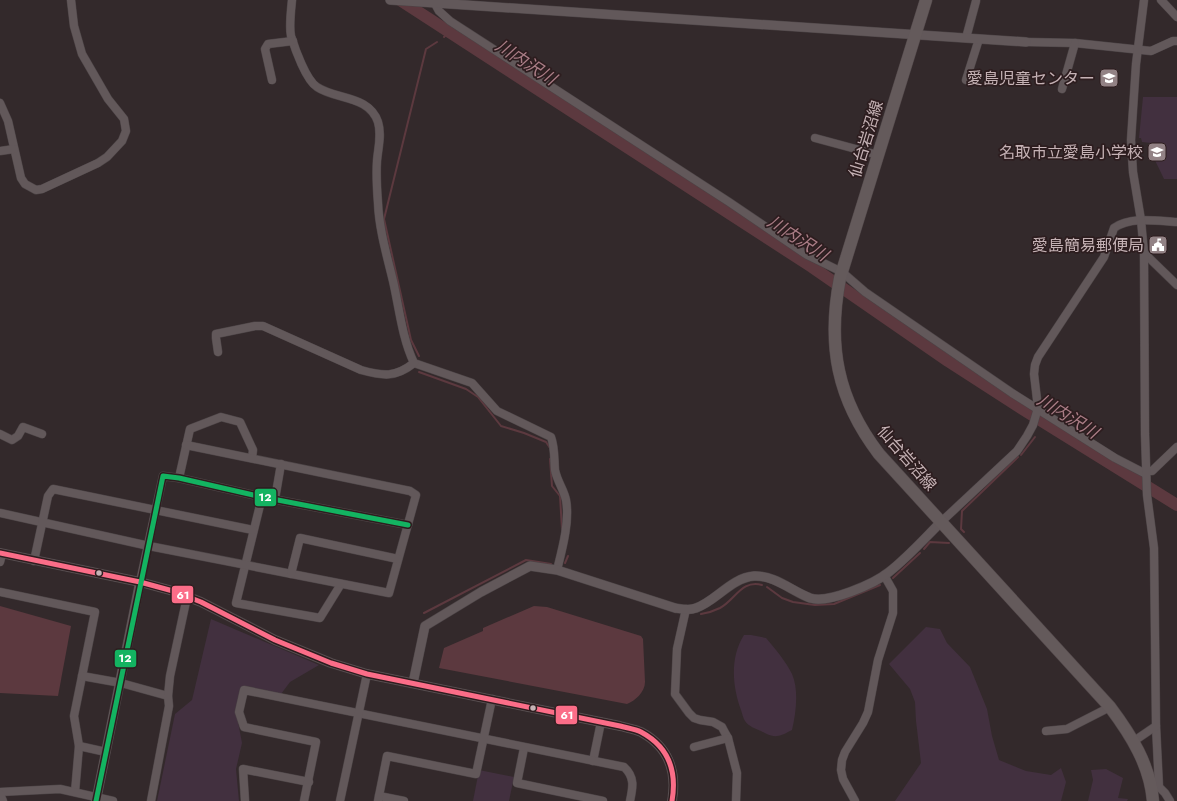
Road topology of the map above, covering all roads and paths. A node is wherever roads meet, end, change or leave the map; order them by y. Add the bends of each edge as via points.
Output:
1 (71, 0) edge
2 (292, 0) edge
3 (390, 0) edge
4 (926, 0) edge
5 (1144, 0) edge
6 (1161, 0) edge
7 (976, 1) edge
8 (431, 2) edge
9 (1177, 17) edge
10 (915, 35) junction
11 (966, 38) junction
12 (979, 39) junction
13 (294, 41) junction
14 (1026, 42) joint
15 (1177, 42) edge
16 (1075, 43) junction
17 (1138, 50) junction
18 (272, 80) dead end
19 (966, 80) dead end
20 (1062, 89) dead end
21 (0, 103) edge
22 (815, 138) dead end
23 (14, 149) junction
24 (0, 151) edge
25 (878, 156) junction
26 (1141, 220) junction
27 (1177, 222) edge
28 (1144, 254) junction
29 (841, 275) junction
30 (1177, 284) edge
31 (218, 352) dead end
32 (414, 363) junction
33 (1037, 409) junction
34 (0, 434) edge
35 (42, 434) dead end
36 (186, 445) junction
37 (1177, 447) edge
38 (252, 458) junction
39 (281, 464) junction
40 (1146, 475) junction
41 (179, 478) junction
42 (262, 497) junction
43 (275, 499) junction
44 (155, 510) junction
45 (0, 513) edge
46 (941, 522) junction
47 (42, 523) junction
48 (408, 525) junction
49 (253, 530) junction
50 (149, 546) junction
51 (1, 556) edge
52 (398, 559) junction
53 (34, 561) junction
54 (246, 565) junction
55 (557, 570) junction
56 (291, 574) junction
57 (884, 575) junction
58 (140, 582) junction
59 (341, 584) junction
60 (0, 592) edge
61 (188, 597) junction
62 (686, 610) junction
63 (367, 674) junction
64 (82, 676) junction
65 (121, 683) junction
66 (414, 683) junction
67 (168, 696) junction
68 (492, 699) junction
69 (1110, 707) junction
70 (358, 713) junction
71 (601, 722) junction
72 (1156, 726) junction
73 (1046, 731) dead end
74 (728, 738) junction
75 (483, 739) junction
76 (1134, 741) junction
77 (79, 746) junction
78 (694, 747) dead end
79 (524, 748) junction
80 (106, 752) junction
81 (593, 761) junction
82 (309, 782) junction
83 (75, 792) junction
84 (0, 793) edge
85 (97, 799) edge
86 (378, 799) edge
87 (3, 801) edge
88 (114, 801) edge
89 (151, 801) edge
90 (245, 801) edge
91 (304, 801) edge
92 (340, 801) edge
93 (404, 801) edge
94 (603, 801) edge
95 (630, 801) edge
96 (672, 801) edge
97 (736, 801) edge
98 (855, 801) edge
99 (1153, 801) edge
100 (1170, 801) edge

1 - 23 street via 74,26 82,54 108,99 124,119 126,131 115,150 98,163 36,190 25,184 21,178
2 - 13 street via 291,36
3 - 8 street
4 - 10 main road, 仙台岩沼線
5 - 17 street
6 - 9 street
7 - 11 street
8 - 10 street
8 - 29 street via 450,21
10 - 11 street
10 - 25 main road, 仙台岩沼線
11 - 12 street
12 - 14 street
12 - 19 street
13 - 18 street via 268,44 265,49
13 - 32 street via 300,61 312,83 327,92 356,100 372,112 378,121 378,206 404,332
14 - 16 street
15 - 17 street via 1173,41 1151,51
16 - 17 street
16 - 20 street
17 - 26 street via 1131,140
21 - 23 street via 8,121
22 - 25 street
23 - 24 street
25 - 29 main road, 仙台岩沼線
26 - 27 street
26 - 28 street
26 - 33 street via 1114,228 1104,257 1038,357 1034,374
28 - 30 street
28 - 40 street
29 - 33 street
29 - 46 main road, 仙台岩沼線 via 834,327 837,363 854,416 879,454
31 - 32 street via 216,334 263,326 372,373 390,375
32 - 55 street via 472,383 497,410 551,437 555,471 566,501 567,515
33 - 40 street
33 - 46 street via 1028,436 1017,451
34 - 35 street via 12,440 23,428
36 - 38 street
36 - 38 street via 190,430 221,417 240,422 253,450
36 - 41 street
37 - 40 street
38 - 39 street
39 - 43 street
39 - 48 street via 410,491 416,495
40 - 72 street via 1154,548
41 - 42 street
41 - 44 street via 163,476
42 - 43 street
42 - 49 street
43 - 48 street
44 - 47 street via 53,489 48,496
44 - 49 street
44 - 50 street
45 - 47 street
46 - 57 street
46 - 69 main road, 仙台岩沼線
47 - 50 street
47 - 53 street
48 - 52 street
49 - 54 street
50 - 54 street
50 - 58 street
51 - 53 street
52 - 56 street via 300,538
52 - 59 street via 389,593
53 - 58 street
54 - 56 street
54 - 59 street via 236,603 320,618
55 - 62 street
55 - 66 street via 530,566 425,626
56 - 59 street
57 - 62 street via 838,596 821,599 810,598 773,581 754,576 733,584 695,609
57 - 98 street via 892,591 893,613 878,660 868,712 864,723 844,752 842,760 843,779
58 - 61 street
58 - 65 street
60 - 64 street via 95,612
61 - 63 street via 275,640 331,663
61 - 67 street
62 - 74 street via 677,649 674,694 694,718 717,724 722,727
63 - 66 street
63 - 70 street
64 - 65 street
64 - 77 street via 74,716
65 - 67 street
65 - 80 street
66 - 68 street
67 - 89 street via 169,706
68 - 71 street
68 - 75 street
69 - 73 street via 1067,729
69 - 76 main road, 仙台岩沼線
70 - 75 street
70 - 82 street via 244,690 239,712 244,727 316,742
70 - 92 street
71 - 81 street
71 - 96 street via 640,732 655,742 666,754 672,770
72 - 76 street
72 - 100 street via 1158,787
74 - 78 street
74 - 97 street via 737,773
75 - 79 street
75 - 86 street via 476,774 387,756
76 - 99 main road, 仙台岩沼線 via 1145,765
77 - 80 street
77 - 83 street
79 - 81 street
79 - 94 street via 517,783
80 - 85 street
81 - 95 street via 624,767 628,771 633,787
82 - 90 street via 243,769
82 - 91 street
83 - 84 street via 60,789
83 - 85 street
84 - 87 street
85 - 88 street
86 - 93 street

